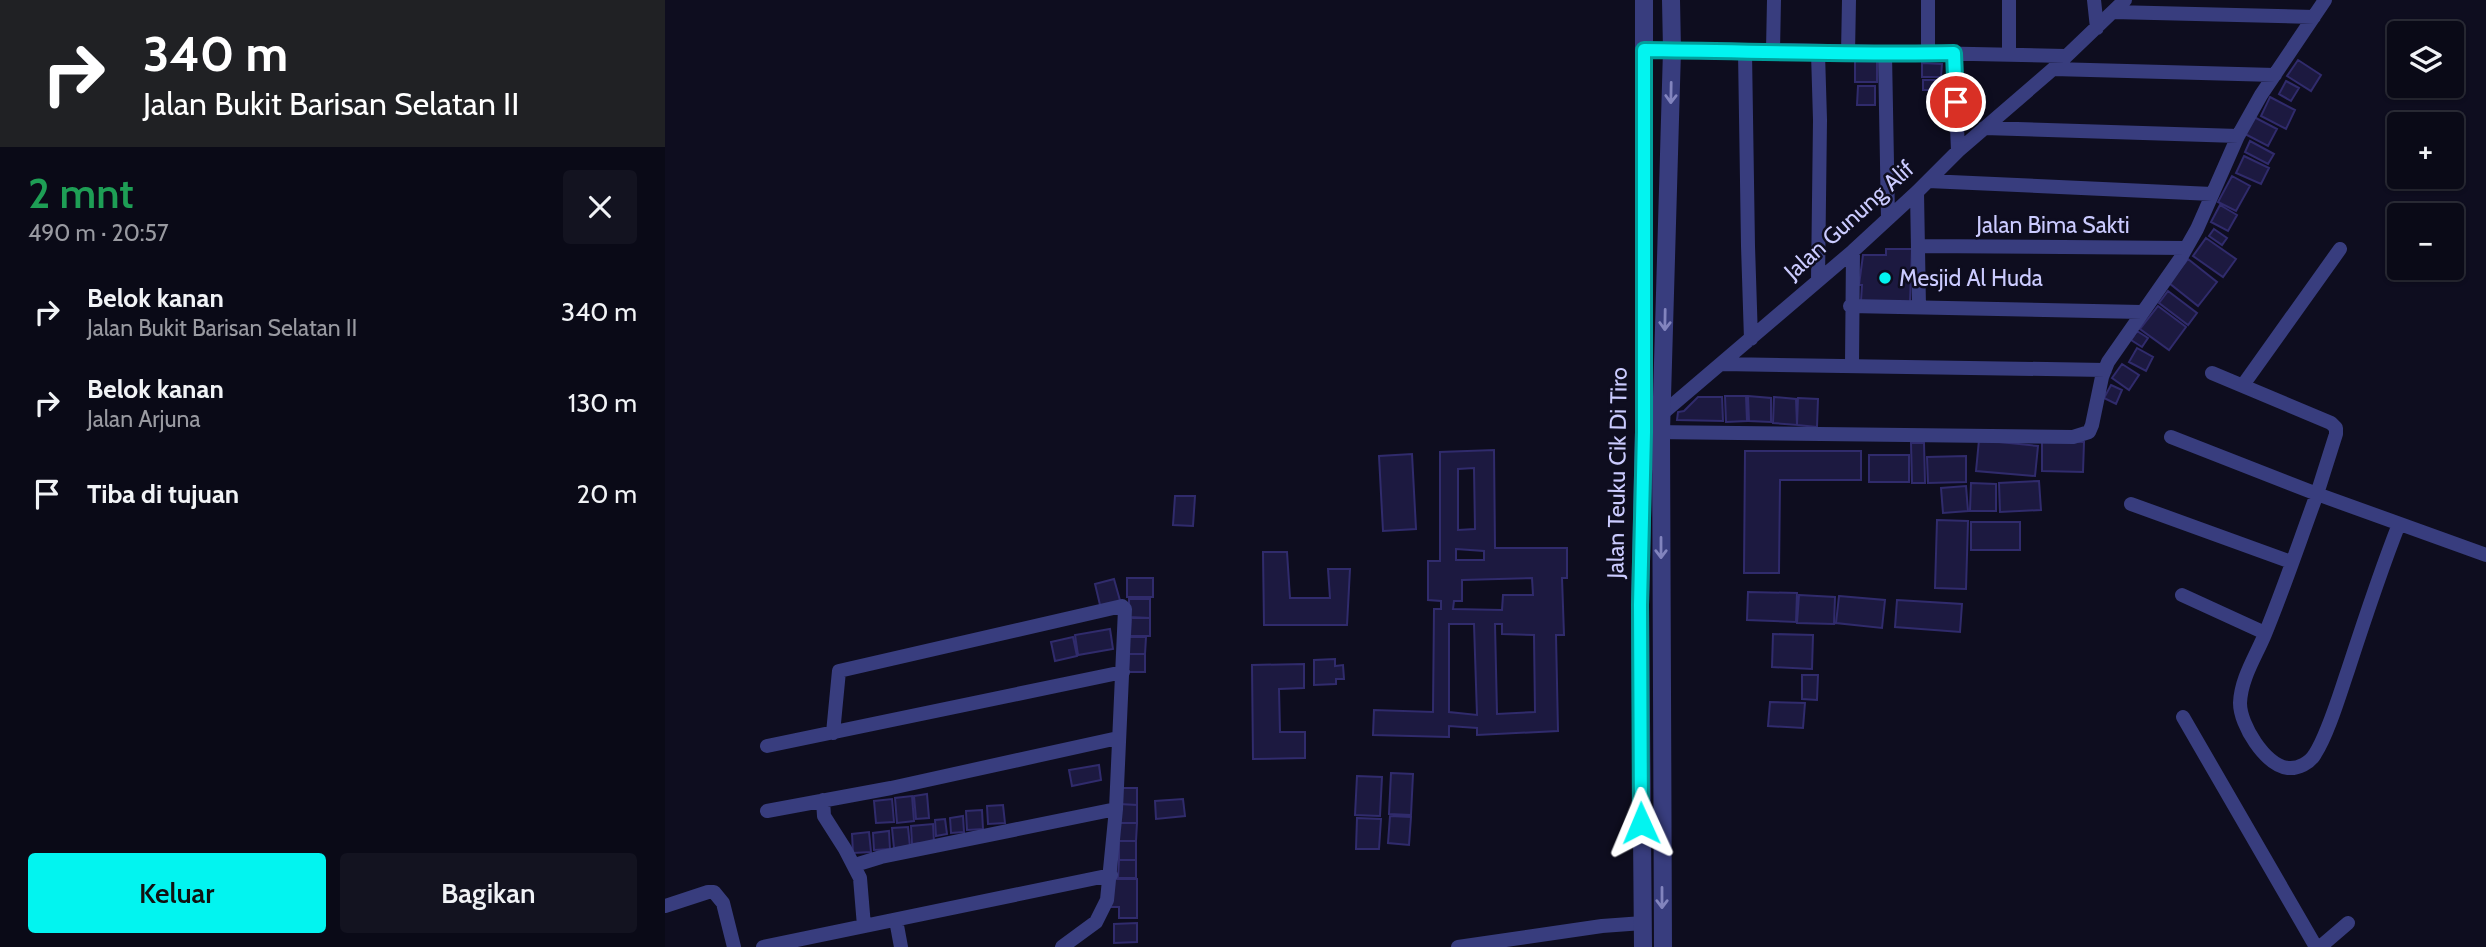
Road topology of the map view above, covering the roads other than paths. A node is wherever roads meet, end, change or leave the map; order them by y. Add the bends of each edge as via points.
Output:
1 (1644, 0) edge
2 (1671, 0) edge
3 (1774, 0) edge
4 (1849, 0) edge
5 (1928, 0) edge
6 (2009, 0) edge
7 (2094, 0) edge
8 (2125, 0) edge
9 (2325, 0) edge
10 (2113, 12) junction
11 (2314, 17) junction
12 (2097, 28) junction
13 (1644, 50) junction
14 (1672, 50) junction
15 (1773, 50) junction
16 (1745, 52) junction
17 (1818, 52) junction
18 (1954, 53) junction
19 (1848, 54) junction
20 (1885, 54) junction
21 (1929, 54) junction
22 (2009, 55) junction
23 (2065, 57) junction
24 (2053, 69) junction
25 (2275, 75) junction
26 (1984, 128) junction
27 (2238, 136) junction
28 (1958, 151) junction
29 (1928, 181) junction
30 (1917, 192) junction
31 (2212, 194) junction
32 (1888, 218) junction
33 (1919, 246) junction
34 (2186, 248) junction
35 (2340, 249) dead end
36 (1853, 251) junction
37 (1818, 279) junction
38 (1850, 306) junction
39 (1919, 307) junction
40 (2142, 312) junction
41 (1752, 339) junction
42 (1722, 364) junction
43 (1852, 365) junction
44 (2105, 370) junction
45 (2212, 373) dead end
46 (2243, 385) junction
47 (1663, 413) junction
48 (1653, 432) junction
49 (2171, 437) dead end
50 (2317, 494) junction
51 (2131, 504) dead end
52 (2399, 524) junction
53 (2486, 555) edge
54 (2291, 562) junction
55 (2182, 594) dead end
56 (2266, 633) junction
57 (1123, 671) junction
58 (2183, 717) dead end
59 (833, 733) junction
60 (1118, 738) junction
61 (767, 746) dead end
62 (823, 800) junction
63 (1116, 808) junction
64 (767, 811) dead end
65 (1662, 843) junction
66 (1641, 845) junction
67 (855, 865) junction
68 (1111, 875) junction
69 (665, 906) edge
70 (896, 920) junction
71 (1643, 923) junction
72 (2348, 923) dead end
73 (864, 926) junction
74 (833, 940) edge
75 (734, 947) edge
76 (764, 947) edge
77 (901, 947) edge
78 (1062, 947) edge
79 (1458, 947) edge
80 (1643, 947) edge
81 (1663, 947) edge
82 (2318, 947) edge

1 - 13 street, Jalan Teuku Cik Di Tiro
2 - 14 street, Jalan Teuku Cik Di Tiro
3 - 15 street
4 - 19 street
5 - 21 street
6 - 22 street
7 - 12 street
8 - 10 street, Jalan Gunung Alif
9 - 11 street
10 - 11 street
10 - 12 street, Jalan Gunung Alif
11 - 25 street
12 - 23 street, Jalan Gunung Alif
13 - 14 street
13 - 48 street, Jalan Teuku Cik Di Tiro
14 - 16 street
14 -> 47 street, Jalan Teuku Cik Di Tiro
15 - 16 street
15 - 17 street
16 - 41 street
17 - 19 street
17 - 37 street
18 - 21 street
18 - 22 street
18 - 28 street
19 - 20 street
20 - 21 street
20 - 32 street
22 - 23 street
23 - 24 street, Jalan Gunung Alif
24 - 25 street
24 - 26 street, Jalan Gunung Alif
25 - 27 street
26 - 27 street
26 - 28 street, Jalan Gunung Alif
27 - 31 street
28 - 29 street, Jalan Gunung Alif
29 - 30 street, Jalan Gunung Alif
29 - 31 street
30 - 32 street, Jalan Gunung Alif
30 - 33 street
31 - 34 street
32 - 36 street, Jalan Gunung Alif
33 - 34 street, Jalan Bima Sakti
33 - 39 street
34 - 40 street
35 - 46 street
36 - 37 street, Jalan Gunung Alif
36 - 38 street
37 - 41 street, Jalan Gunung Alif
38 - 39 street
38 - 43 street
39 - 40 street
40 - 44 street
41 - 42 street, Jalan Gunung Alif
42 - 43 street
42 - 47 street, Jalan Gunung Alif
43 - 44 street
44 - 48 street via 2089,432 2073,436
45 - 46 street
46 - 50 street via 2336,428
47 - 48 street, Jalan Teuku Cik Di Tiro
48 -> 65 street, Jalan Teuku Cik Di Tiro
48 - 66 street, Jalan Teuku Cik Di Tiro via 1640,605
49 - 50 street
50 - 52 street
50 - 54 street
51 - 54 street
52 - 53 street
52 - 56 street via 2337,701 2315,755 2304,765 2288,768 2275,762 2254,742 2240,707 2244,680
54 - 56 street
55 - 56 street
57 - 59 street
57 - 59 street via 1125,610 1120,606 839,671
57 - 60 street
58 - 82 street
59 - 61 street
60 - 62 street
60 - 63 street
62 - 64 street
62 - 67 street via 824,817
63 - 67 street
63 - 68 street
65 - 66 street
65 -> 81 street, Jalan Teuku Cik Di Tiro
66 - 71 street, Jalan Teuku Cik Di Tiro
67 - 73 street
68 - 70 street
68 - 78 street via 1103,912
69 - 75 street via 714,892 723,903
70 - 73 street
70 - 77 street
71 - 79 street
71 - 80 street, Jalan Teuku Cik Di Tiro
72 - 82 street
73 - 74 street
74 - 76 street

